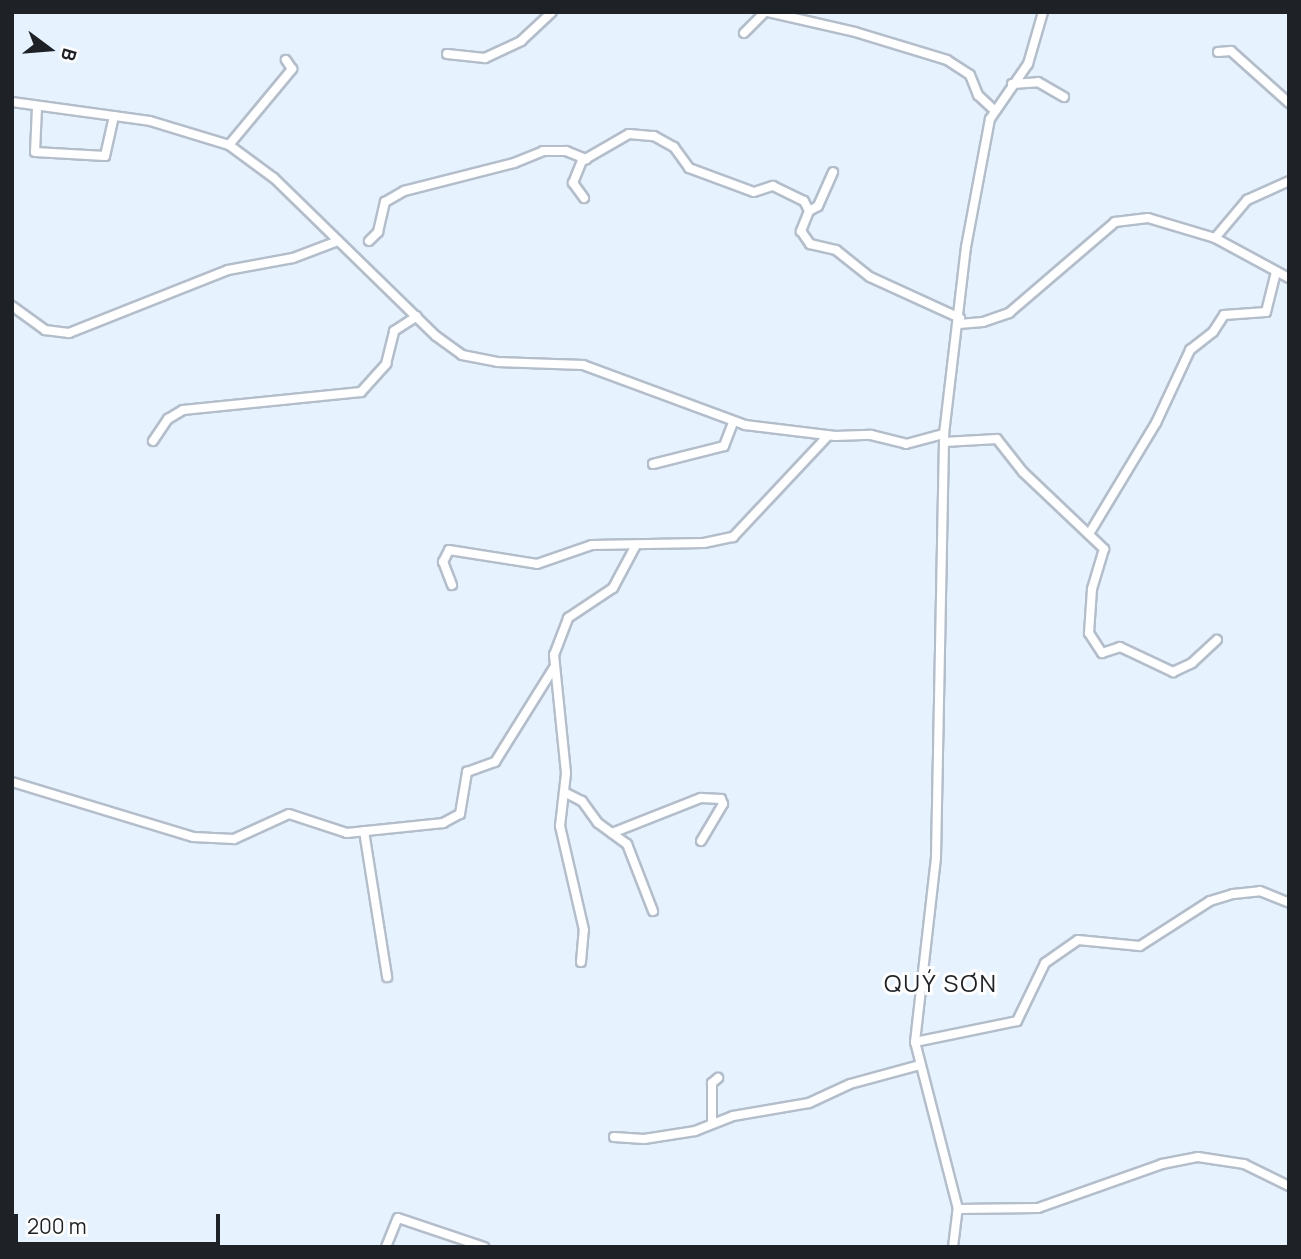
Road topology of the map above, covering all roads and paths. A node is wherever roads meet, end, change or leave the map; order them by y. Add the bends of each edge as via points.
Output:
1 (552, 12) edge
2 (766, 12) edge
3 (1043, 16) edge
4 (744, 33) dead end
5 (1218, 52) dead end
6 (447, 54) dead end
7 (286, 60) dead end
8 (1012, 84) junction
9 (1064, 97) dead end
10 (12, 102) edge
11 (1289, 103) edge
12 (37, 108) junction
13 (993, 109) junction
14 (114, 116) junction
15 (229, 145) junction
16 (586, 159) junction
17 (833, 173) dead end
18 (1289, 181) edge
19 (584, 198) dead end
20 (809, 211) junction
21 (1215, 238) junction
22 (338, 241) junction
23 (369, 241) dead end
24 (1276, 272) junction
25 (1289, 278) edge
26 (12, 306) edge
27 (417, 316) junction
28 (960, 321) junction
29 (733, 422) junction
30 (828, 436) junction
31 (944, 438) junction
32 (153, 441) dead end
33 (653, 464) dead end
34 (1089, 534) junction
35 (636, 545) junction
36 (452, 585) dead end
37 (1217, 640) dead end
38 (555, 666) junction
39 (12, 782) edge
40 (564, 792) junction
41 (365, 831) junction
42 (612, 833) junction
43 (701, 841) dead end
44 (1289, 903) edge
45 (653, 911) dead end
46 (581, 962) dead end
47 (387, 977) dead end
48 (915, 1042) junction
49 (920, 1066) junction
50 (718, 1078) dead end
51 (712, 1122) junction
52 (614, 1137) dead end
53 (1289, 1186) edge
54 (958, 1209) junction
55 (386, 1247) edge
56 (484, 1247) edge
57 (953, 1247) edge

1 - 6 street via 521,41 485,58
2 - 4 street
2 - 13 street via 855,32 954,63 974,79 978,95
3 - 8 street via 1037,41
5 - 11 street via 1231,51
7 - 15 street via 292,69
8 - 9 street via 1038,82
8 - 13 street
10 - 12 street
12 - 14 street
12 - 14 street via 35,152 105,156
13 - 28 street via 966,247
14 - 15 street via 177,128
15 - 22 street via 274,178
16 - 19 street via 573,183
16 - 20 street via 622,137 641,132 674,147 685,166 750,191 773,186 804,201
16 - 23 street via 566,151 543,151 514,163 404,191 385,202 378,232
17 - 20 street via 818,206
18 - 21 street via 1247,200
20 - 28 street via 801,231 810,244 836,250 870,277
21 - 24 street
21 - 28 street via 1148,218 1123,219 1093,236 1009,313 984,323
22 - 26 street via 293,258 228,270 69,333 45,330
22 - 27 street
24 - 25 street
24 - 34 street via 1266,312 1224,315 1213,332 1190,351 1156,423
27 - 29 street via 462,355 497,362 583,365
27 - 32 street via 394,331 386,364 361,391 183,410 167,419
28 - 31 street
29 - 30 street
29 - 33 street via 724,446
30 - 31 street via 871,435 913,444
30 - 35 street via 733,537 704,543
31 - 34 street via 997,439 1023,472
31 - 48 street via 936,857
34 - 37 street via 1104,549 1093,583 1089,633 1102,653 1120,647 1173,672 1192,663
35 - 36 street via 582,547 537,564 449,550 443,562
35 - 38 street via 617,583 565,622 555,649
38 - 40 street via 561,694
38 - 41 street via 495,762 466,775 457,817 443,823
39 - 41 street via 193,837 234,839 289,814 333,831
40 - 42 street via 582,801
40 - 46 street via 560,826 584,930
41 - 47 street
42 - 43 street via 701,798 721,799 723,804
42 - 45 street via 626,844
44 - 48 street via 1254,891 1210,901 1140,946 1078,940 1045,963 1017,1021
48 - 49 street
49 - 51 street via 850,1084 791,1108
49 - 54 street
50 - 51 street via 712,1083
51 - 52 street via 695,1131 644,1139
53 - 54 street via 1244,1164 1198,1157 1163,1164 1038,1208
54 - 57 street
55 - 56 street via 398,1218

